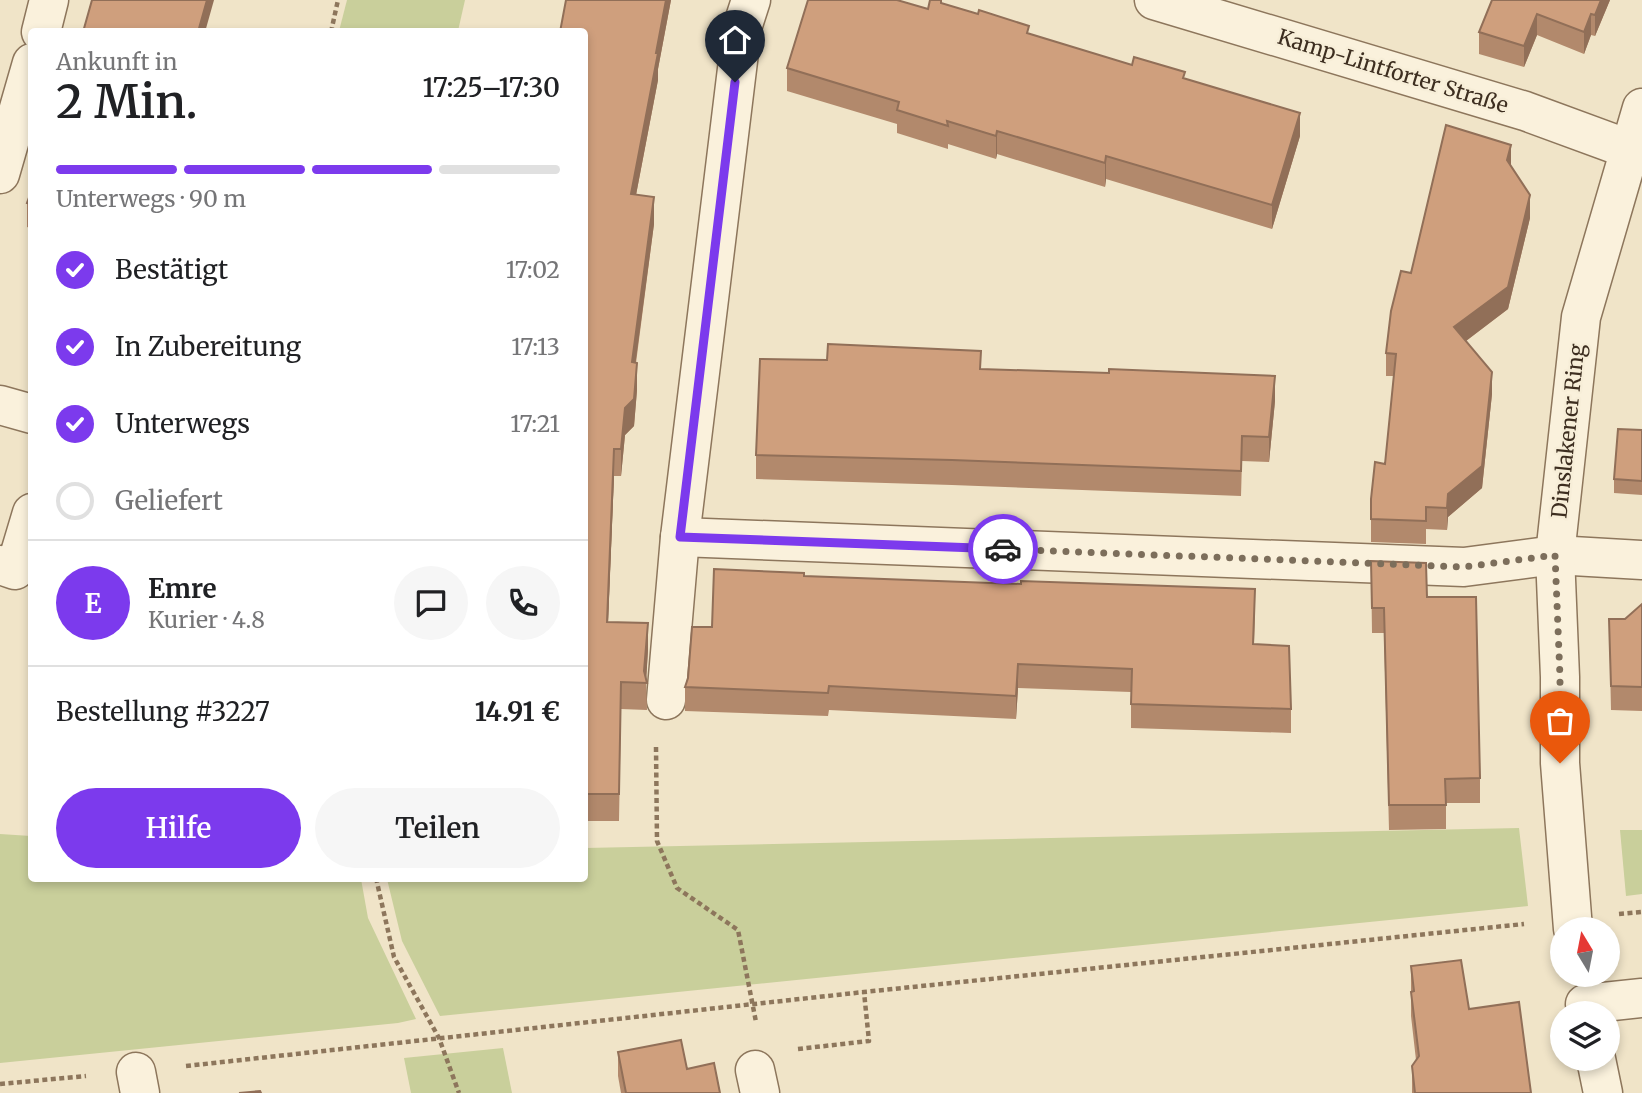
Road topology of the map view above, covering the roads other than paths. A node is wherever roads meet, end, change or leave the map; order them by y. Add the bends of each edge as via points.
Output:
1 (50, 0) edge
2 (751, 0) edge
3 (1154, 0) edge
4 (42, 28) edge
5 (28, 77) edge
6 (1642, 108) edge
7 (1635, 152) edge
8 (0, 174) edge
9 (0, 405) edge
10 (28, 413) edge
11 (28, 527) edge
12 (680, 537) junction
13 (1555, 555) junction
14 (1642, 560) edge
15 (16, 570) edge
16 (666, 699) road end
17 (1571, 917) edge
18 (1584, 997) edge
19 (1642, 998) edge
20 (1598, 1071) edge
21 (1603, 1093) edge

1 - 4 street
2 - 12 street via 742,28
3 - 7 street, Kamp-Lintforter Straße via 1525,111
5 - 8 street
6 - 7 street, Dinslakener Ring
7 - 13 street, Dinslakener Ring via 1581,317
9 - 10 street
11 - 15 street
12 - 13 street via 1464,567
12 - 16 street
13 - 14 street
13 - 17 street, Dinslakener Ring via 1560,763
18 - 19 street
20 - 21 street

